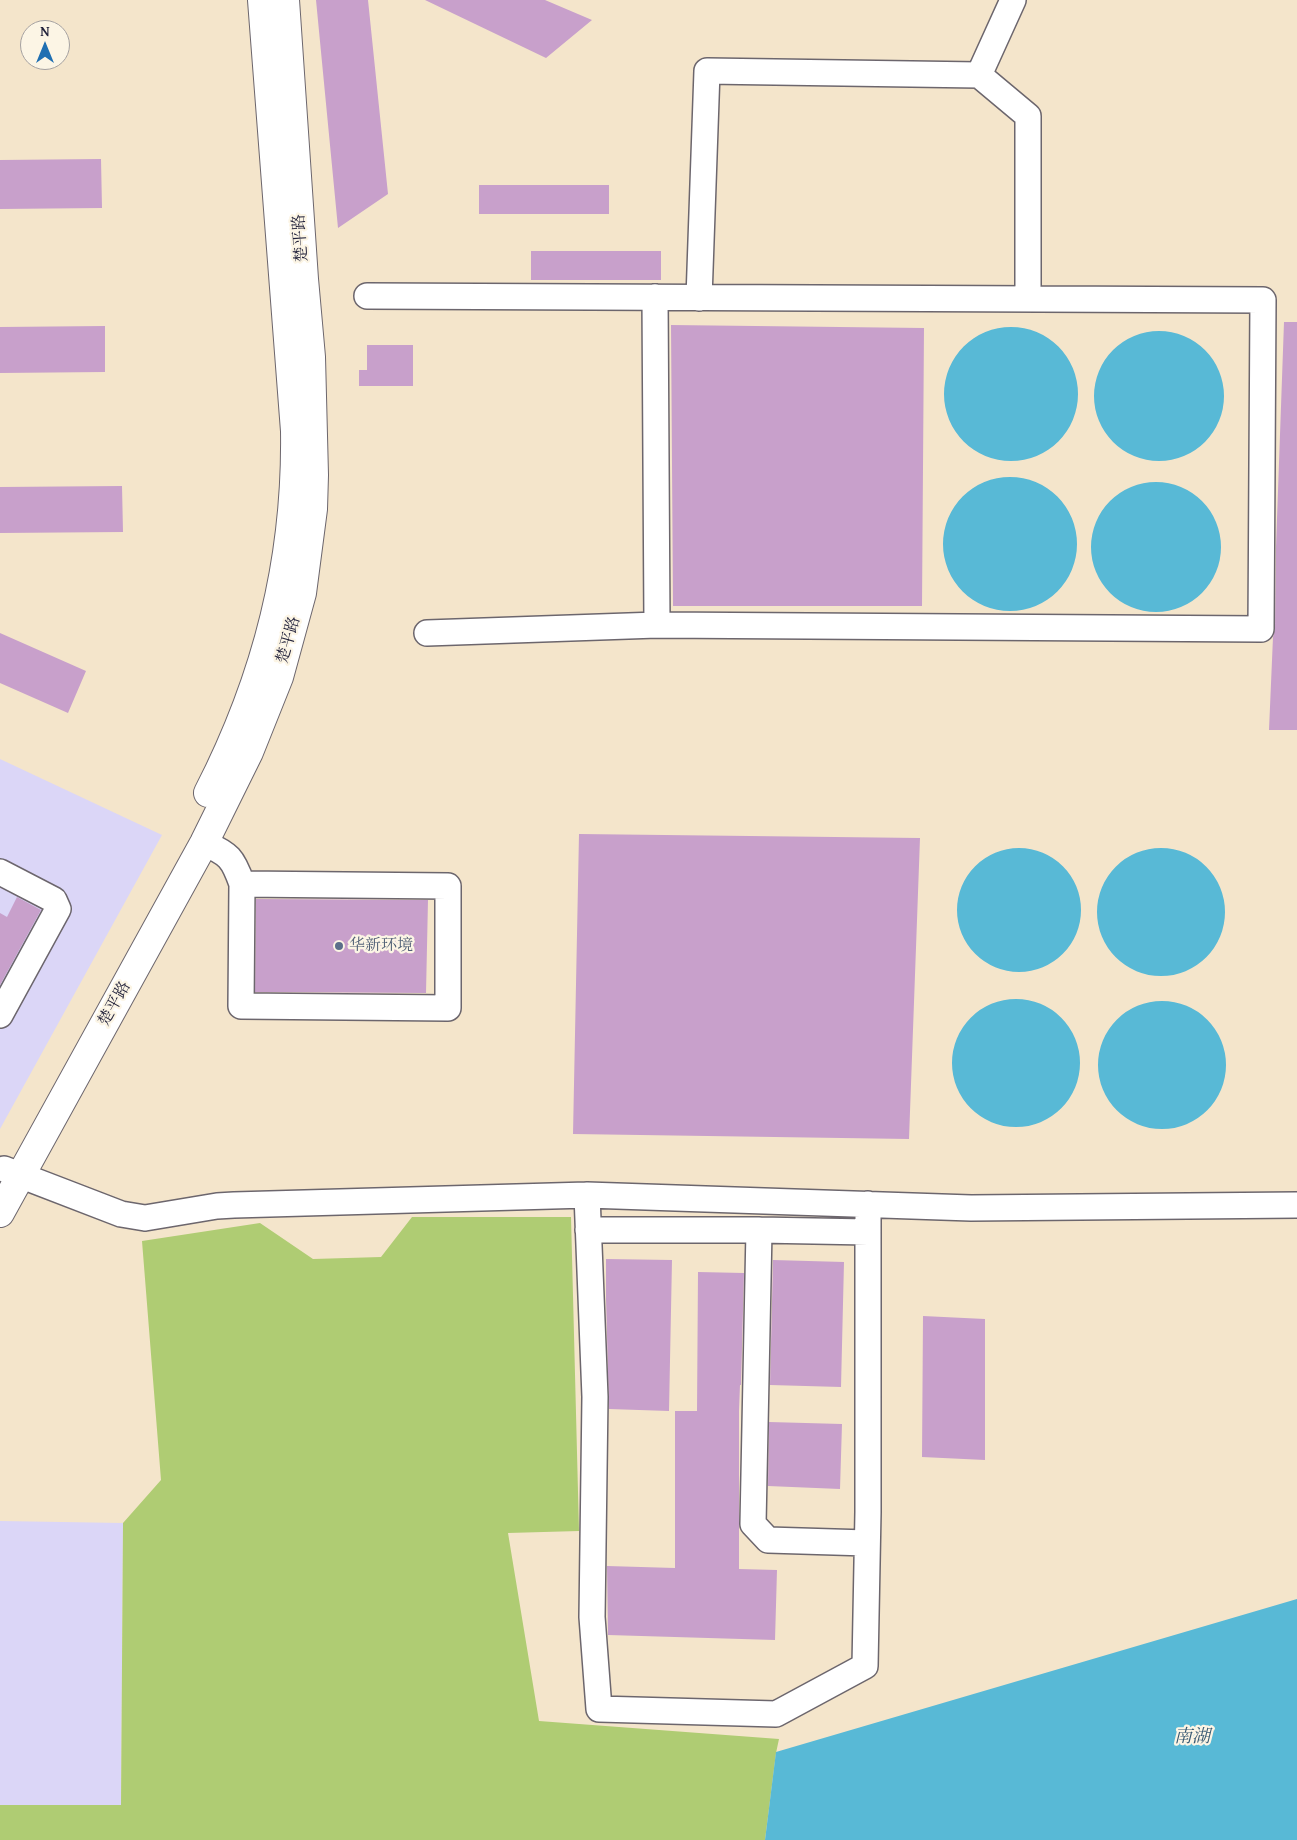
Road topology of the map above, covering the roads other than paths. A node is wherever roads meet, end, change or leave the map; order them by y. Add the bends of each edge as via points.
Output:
1 (262, 0) edge
2 (285, 0) edge
3 (1013, 0) edge
4 (979, 75) junction
5 (368, 296) dead end
6 (655, 297) junction
7 (699, 298) junction
8 (1028, 299) junction
9 (656, 626) junction
10 (427, 633) dead end
11 (204, 843) junction
12 (0, 872) edge
13 (242, 884) junction
14 (0, 1014) edge
15 (8, 1174) edge
16 (586, 1195) junction
17 (868, 1204) junction
18 (1297, 1205) edge
19 (0, 1213) edge
20 (588, 1230) junction
21 (759, 1230) junction
22 (868, 1232) junction
23 (868, 1543) junction

1 - 15 main road, 楚平路 via 295,431 294,508 281,591 259,673 214,782
2 - 11 main road, 楚平路 via 311,357 313,509 302,593 279,677 249,752
3 - 4 street
4 - 7 street via 707,71
4 - 8 street via 1028,116
5 - 6 street
6 - 7 street
6 - 9 street
7 - 8 street
8 - 9 street via 1263,300 1261,629
9 - 10 street
11 - 13 street via 223,851
11 - 15 main road, 楚平路
12 - 14 street via 54,900 58,909
13 - 13 street via 241,1006 448,1008 448,886
15 - 16 street via 121,1214 145,1218 234,1205
15 - 19 main road, 楚平路
16 - 17 street
16 - 20 street
17 - 18 street via 971,1208
17 - 22 street
20 - 21 street
20 - 23 street via 595,1397 592,1617 599,1709 776,1714 865,1666
21 - 22 street
21 - 23 street via 753,1524 768,1540
22 - 23 street

